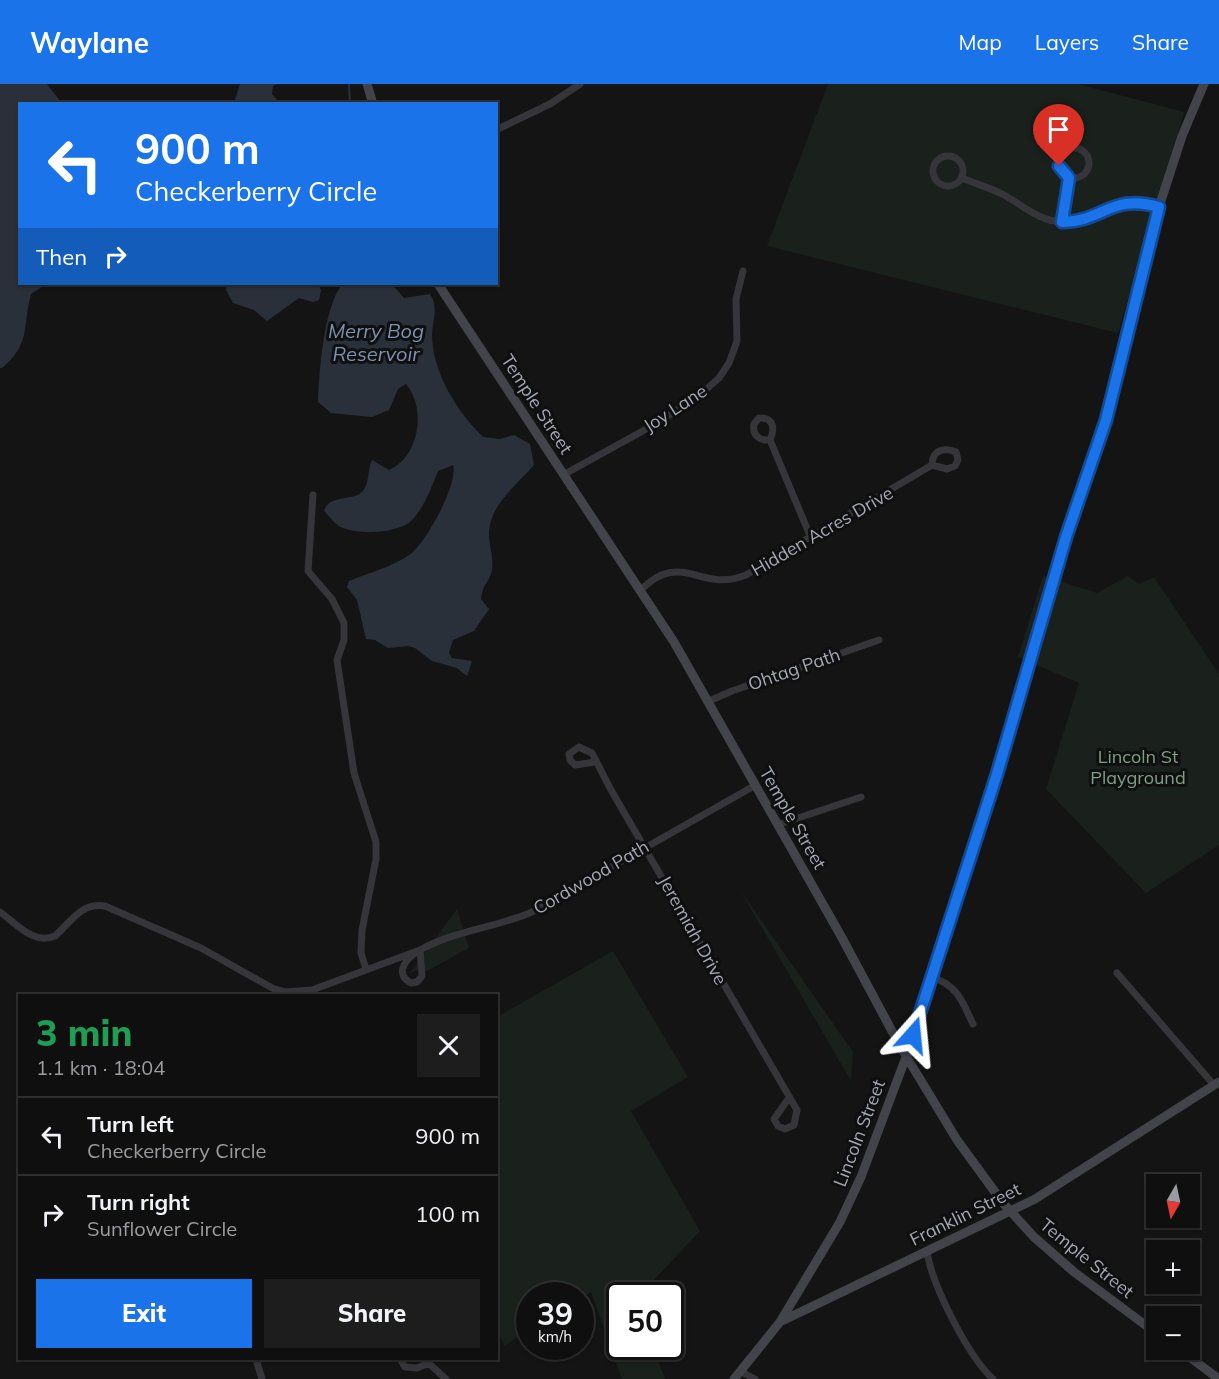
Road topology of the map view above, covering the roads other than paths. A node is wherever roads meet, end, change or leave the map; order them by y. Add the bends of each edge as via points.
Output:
1 (367, 84) edge
2 (580, 84) edge
3 (1204, 84) edge
4 (372, 102) edge
5 (498, 129) edge
6 (962, 178) junction
7 (1069, 178) junction
8 (1159, 207) junction
9 (1062, 222) junction
10 (743, 271) dead end
11 (439, 285) edge
12 (770, 440) dead end
13 (932, 465) dead end
14 (563, 475) junction
15 (313, 495) dead end
16 (811, 538) junction
17 (640, 590) junction
18 (879, 640) dead end
19 (709, 701) junction
20 (595, 762) dead end
21 (754, 786) junction
22 (861, 797) dead end
23 (777, 825) junction
24 (646, 847) junction
25 (0, 912) edge
26 (420, 950) junction
27 (366, 969) junction
28 (1117, 973) dead end
29 (932, 977) junction
30 (973, 1024) dead end
31 (906, 1056) junction
32 (1217, 1083) edge
33 (789, 1098) dead end
34 (1010, 1212) junction
35 (927, 1252) junction
36 (780, 1322) junction
37 (1146, 1325) edge
38 (256, 1360) edge
39 (401, 1360) edge
40 (1193, 1360) edge
41 (426, 1361) edge
42 (737, 1375) edge
43 (262, 1379) edge
44 (446, 1379) edge
45 (755, 1379) edge
46 (993, 1379) edge
47 (1219, 1379) edge

1 - 4 main road
2 - 5 street via 550,104
3 - 8 main road, Lincoln Street
6 - 6 street via 963,166 957,159 942,157 934,164 934,179 942,186 953,186
6 - 9 street via 998,192 1040,217
7 - 7 street via 1083,176 1089,168 1089,158 1079,148 1069,148 1061,156 1061,171
7 - 9 street
8 - 9 street via 1138,202 1117,204 1081,220
8 - 29 main road, Lincoln Street via 1106,420 1066,537
10 - 14 street, Joy Lane via 735,298 737,341 718,378 659,422
11 - 14 main road, Temple Street
12 - 16 street
13 - 16 street, Hidden Acres Drive
14 - 17 main road, Temple Street
15 - 27 street via 308,571 332,598 344,622 338,660 354,773 376,842 362,930 361,953
16 - 17 street, Hidden Acres Drive via 740,578 718,581 670,572
17 - 19 main road, Temple Street
18 - 19 street, Ohtag Path
19 - 21 main road, Temple Street
20 - 24 street, Jeremiah Drive
21 - 23 main road, Temple Street
21 - 24 street, Cordwood Path
22 - 23 street
23 - 31 main road, Temple Street
24 - 26 street, Cordwood Path via 532,912 456,933
24 - 33 street, Jeremiah Drive
25 - 27 street via 31,936 50,939 82,909 105,906 201,948 285,992 312,990
26 - 26 street, Cordwood Path via 422,976 410,983 403,978 403,965
26 - 27 street
28 - 32 street
29 - 30 street via 947,982 955,990
29 - 31 main road, Lincoln Street
31 - 34 main road, Temple Street via 949,1128
31 - 36 main road, Lincoln Street via 849,1205
32 - 34 main road, Franklin Street via 1109,1154
34 - 35 main road, Franklin Street
34 - 37 main road, Temple Street via 1063,1263
35 - 36 main road, Franklin Street
35 - 46 street via 933,1277 947,1306 979,1363
36 - 42 main road, Franklin Street
38 - 43 street
39 - 41 street via 405,1367 417,1368
40 - 47 main road
41 - 44 street
42 - 45 street

